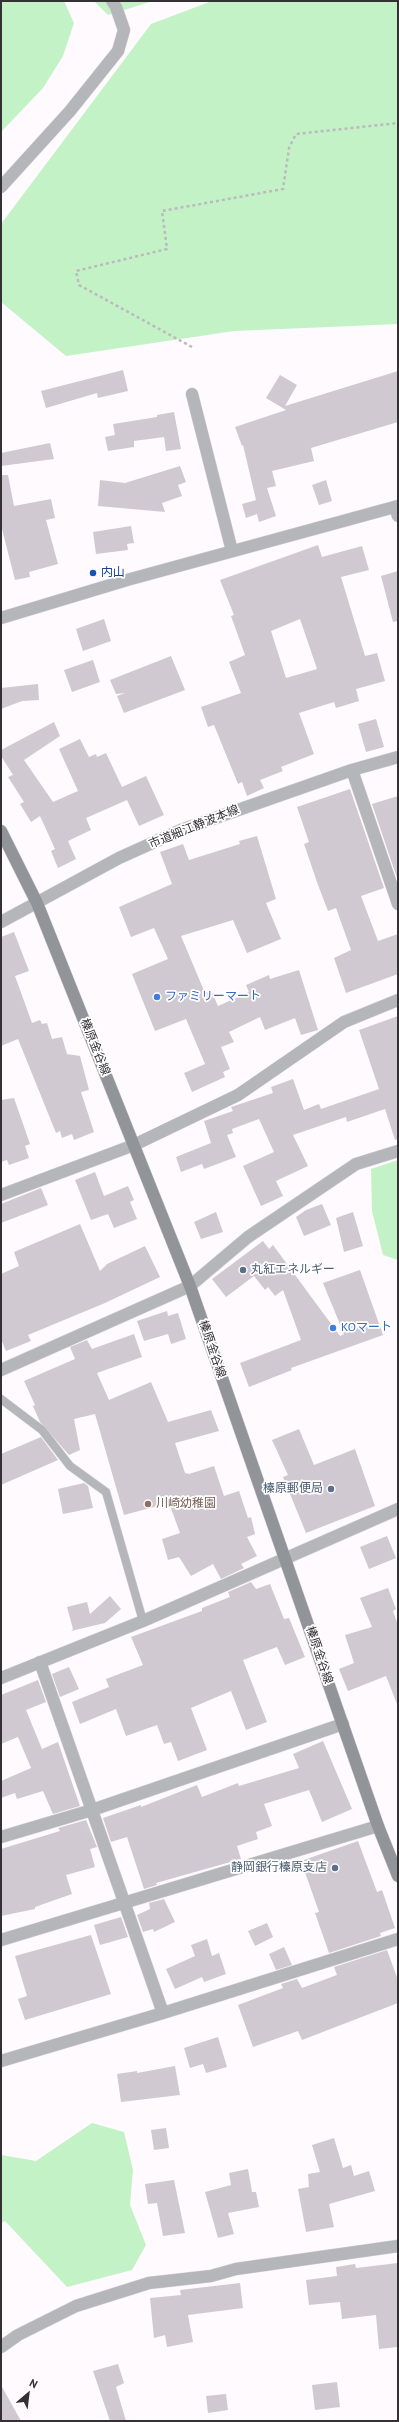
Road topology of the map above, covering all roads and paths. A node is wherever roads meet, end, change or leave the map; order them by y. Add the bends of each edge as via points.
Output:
1 (112, 1) edge
2 (398, 123) edge
3 (1, 186) edge
4 (192, 347) dead end
5 (192, 394) dead end
6 (397, 510) edge
7 (232, 551) junction
8 (1, 618) edge
9 (398, 757) edge
10 (352, 770) junction
11 (1, 832) edge
12 (37, 903) junction
13 (398, 904) edge
14 (1, 922) edge
15 (398, 1000) edge
16 (134, 1145) junction
17 (398, 1151) edge
18 (1, 1195) edge
19 (190, 1286) junction
20 (1, 1370) edge
21 (1, 1399) edge
22 (398, 1508) edge
23 (286, 1559) junction
24 (143, 1621) junction
25 (40, 1662) junction
26 (1, 1678) edge
27 (343, 1724) junction
28 (92, 1810) junction
29 (378, 1826) junction
30 (1, 1837) edge
31 (398, 1876) edge
32 (124, 1902) junction
33 (398, 1939) edge
34 (1, 1940) edge
35 (163, 2013) junction
36 (1, 2061) edge
37 (398, 2246) edge
38 (1, 2348) edge

1 - 3 street via 124,30 118,51 70,111
2 - 4 path via 296,134 289,148 283,189 162,211 168,249 76,270 79,285
5 - 7 street
6 - 7 street
7 - 8 street
9 - 10 street, 市道細江静波本線
10 - 12 street, 市道細江静波本線 via 182,830 119,858
10 - 13 street
11 - 12 main road, 榛原金谷線
12 - 14 street, 市道細江静波本線
12 - 16 main road, 榛原金谷線
15 - 16 street via 344,1022 238,1095
16 - 18 street
16 - 19 main road, 榛原金谷線
17 - 19 street via 356,1164 248,1237
19 - 20 street
19 - 23 main road, 榛原金谷線
21 - 24 lane via 42,1430 70,1466 106,1492
22 - 23 street
23 - 24 street
23 - 27 main road, 榛原金谷線
24 - 25 street
25 - 26 street
25 - 28 street
27 - 28 street
27 - 29 main road, 榛原金谷線
28 - 30 street
28 - 32 street
29 - 31 main road, 榛原金谷線
29 - 32 street
32 - 34 street
32 - 35 street
33 - 35 street
35 - 36 street
37 - 38 street via 236,2269 211,2276 149,2283 76,2306 18,2335

